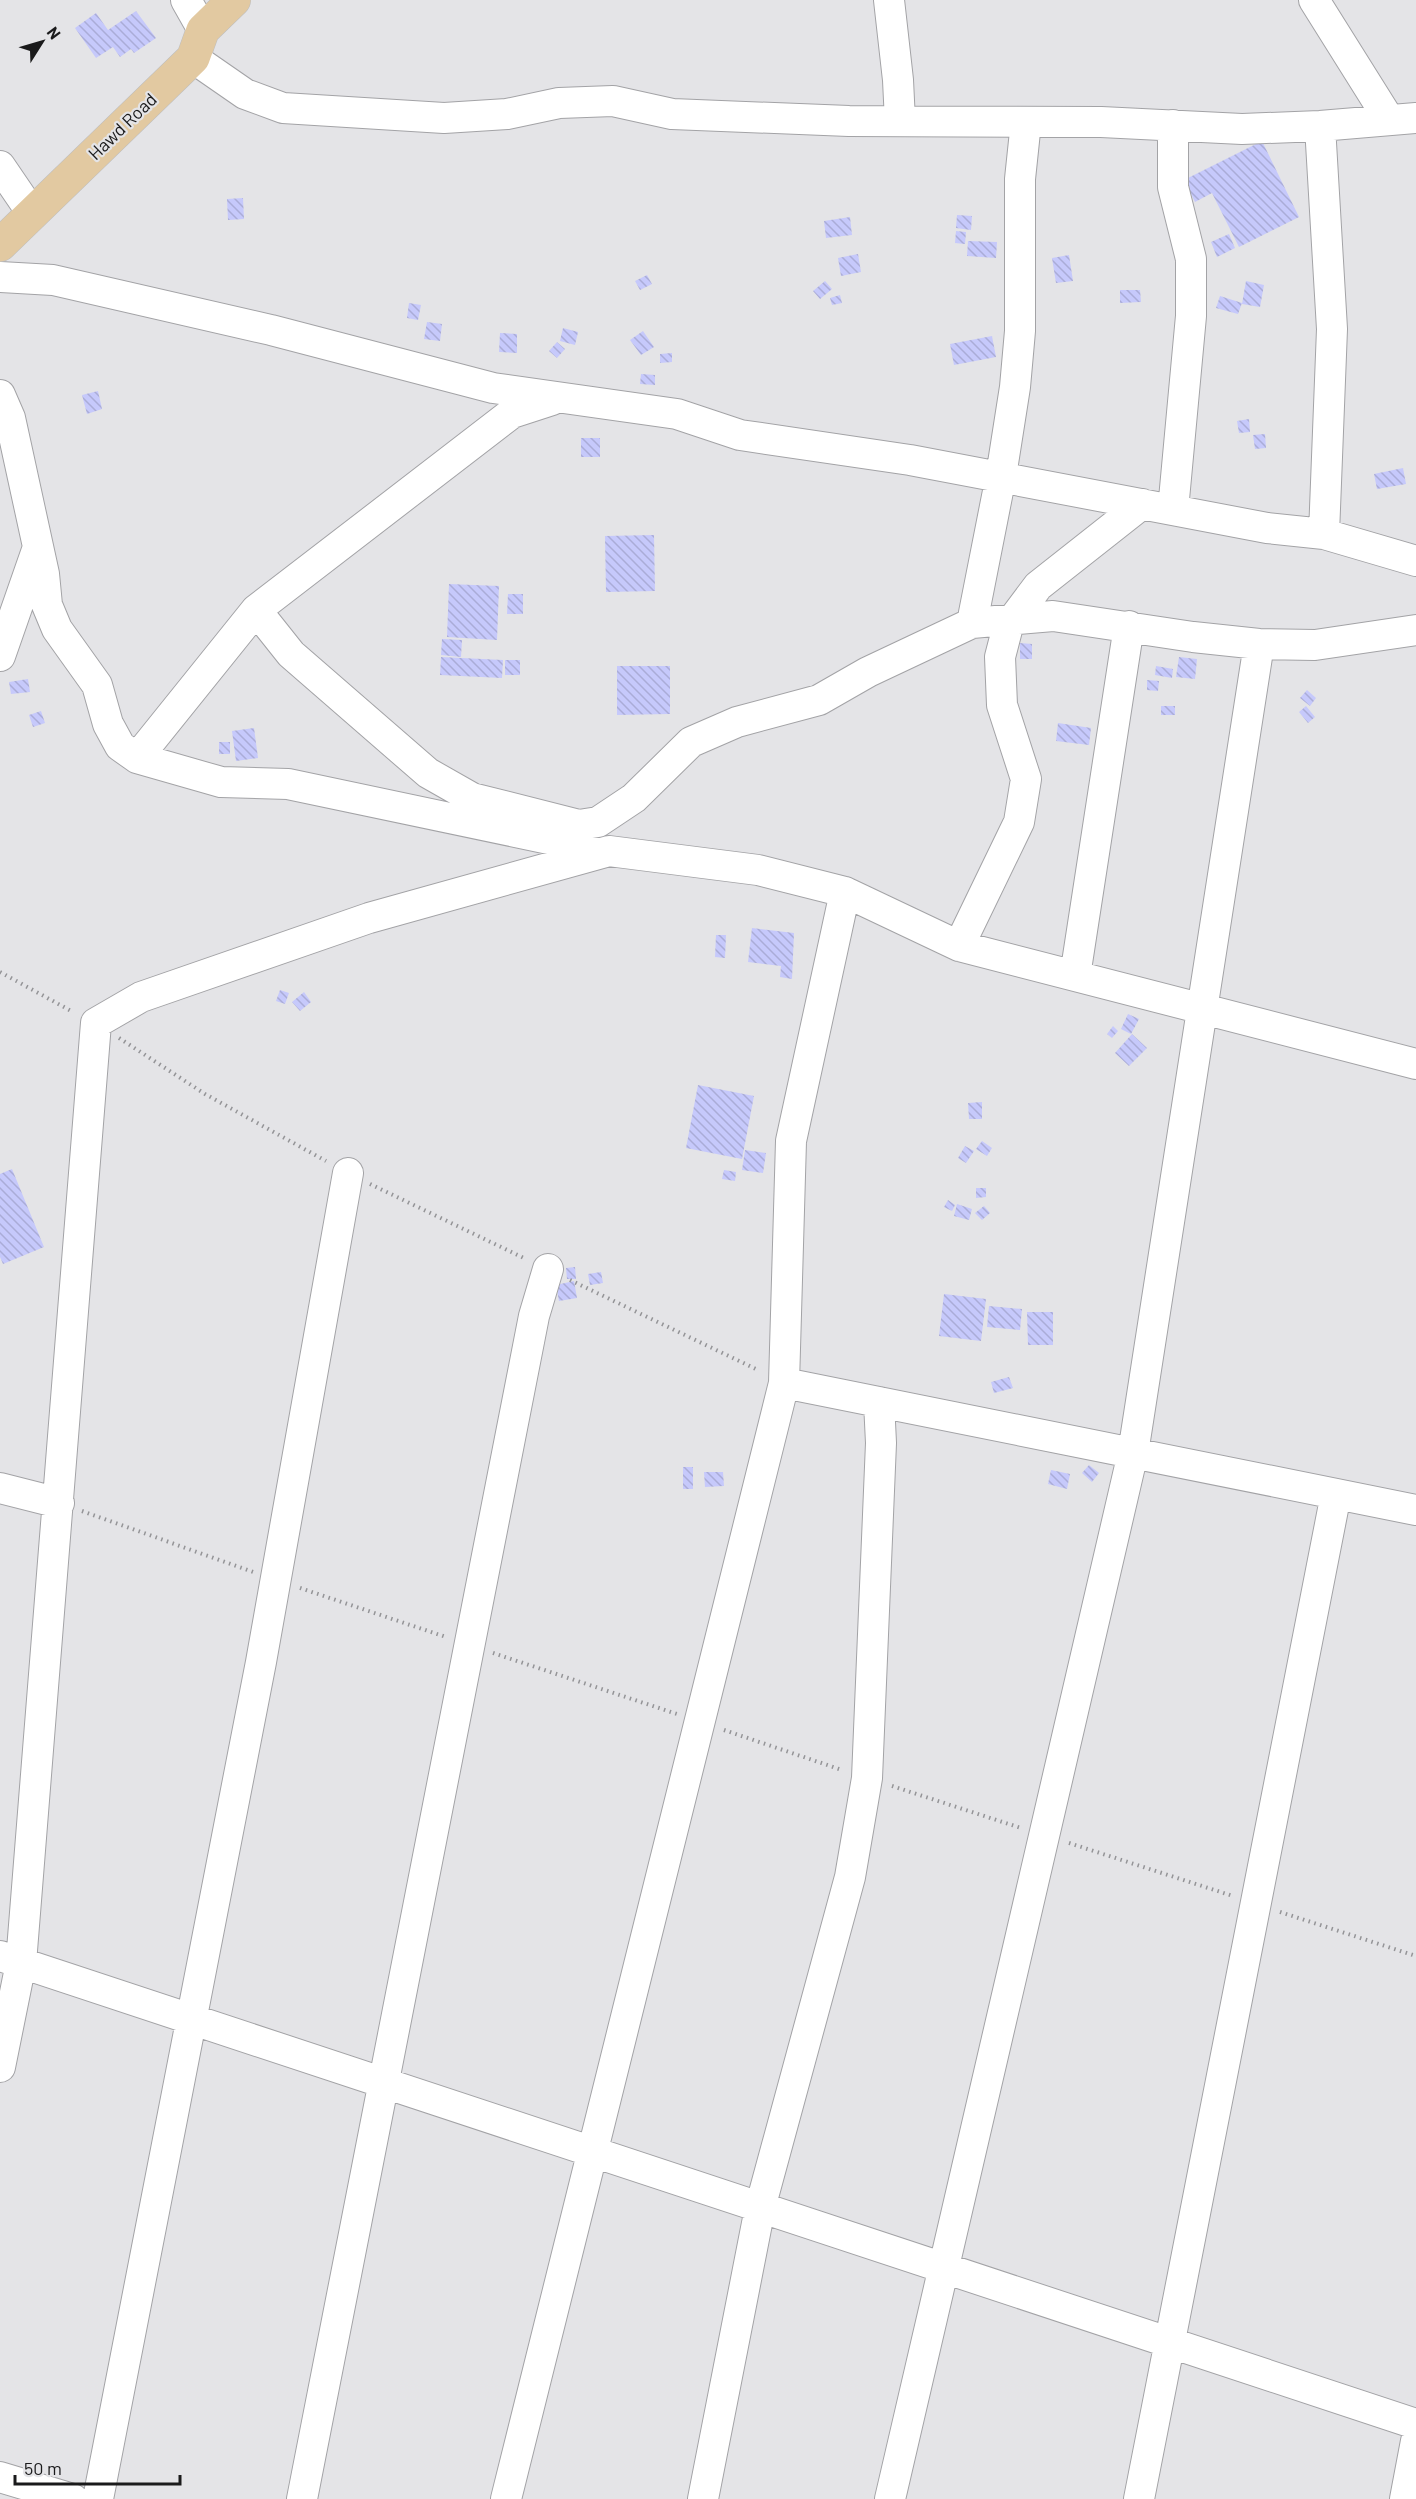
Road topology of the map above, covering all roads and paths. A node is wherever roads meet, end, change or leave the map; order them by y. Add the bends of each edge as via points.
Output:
1 (186, 0) edge
2 (234, 0) edge
3 (889, 0) edge
4 (1314, 0) edge
5 (198, 44) junction
6 (1402, 118) edge
7 (900, 122) junction
8 (1026, 122) junction
9 (1173, 125) junction
10 (1320, 126) junction
11 (0, 166) edge
12 (32, 213) junction
13 (0, 245) edge
14 (0, 277) edge
15 (0, 395) edge
16 (561, 398) junction
17 (1001, 476) junction
18 (1142, 504) junction
19 (1173, 510) junction
20 (1324, 534) junction
21 (38, 547) junction
22 (1416, 561) edge
23 (256, 610) junction
24 (1013, 619) junction
25 (972, 623) junction
26 (1129, 626) junction
27 (1416, 630) edge
28 (1259, 644) junction
29 (0, 656) edge
30 (138, 758) junction
31 (609, 852) junction
32 (845, 892) junction
33 (959, 946) junction
34 (1075, 976) junction
35 (1202, 1009) junction
36 (1416, 1064) edge
37 (205, 1094) dead end
38 (348, 1173) junction
39 (548, 1269) junction
40 (784, 1383) junction
41 (879, 1402) junction
42 (1133, 1453) junction
43 (0, 1488) edge
44 (1336, 1494) junction
45 (59, 1503) junction
46 (1416, 1510) edge
47 (276, 1580) junction
48 (470, 1645) junction
49 (700, 1722) junction
50 (867, 1778) junction
51 (1044, 1835) junction
52 (1255, 1904) junction
53 (1416, 1956) edge
54 (10, 1960) edge
55 (191, 2020) junction
56 (0, 2067) edge
57 (384, 2083) junction
58 (592, 2152) junction
59 (760, 2208) junction
60 (944, 2268) junction
61 (1170, 2343) junction
62 (1416, 2424) edge
63 (1416, 2441) edge
64 (0, 2477) edge
65 (73, 2499) edge
66 (98, 2499) edge
67 (302, 2499) edge
68 (506, 2499) edge
69 (703, 2499) edge
70 (890, 2499) edge
71 (1139, 2499) edge
72 (1405, 2499) edge

1 - 5 street
2 - 5 main road, Hawd Road
3 - 7 street
4 - 6 street
5 - 7 street via 245,94 283,108 444,118 507,114 559,103 613,101 672,114
5 - 12 main road, Hawd Road
6 - 10 street
7 - 8 street
8 - 9 street
8 - 17 street via 1019,224 1020,331
9 - 10 street via 1242,129
9 - 19 street via 1173,187 1191,259 1191,316
10 - 20 street via 1332,328
11 - 12 street
12 - 13 main road, Hawd Road
14 - 16 street via 52,280 271,330 493,388
15 - 21 street via 10,418
16 - 17 street via 677,414 740,435
16 - 23 street via 512,413
17 - 18 street
17 - 25 street
18 - 19 street
18 - 24 street via 1038,586
19 - 20 street via 1267,528
20 - 22 street
21 - 29 street
21 - 30 street via 47,605 57,629 98,685 108,724 120,746
23 - 25 street via 291,654 428,772 472,798 579,825 598,822 634,798 691,742 736,723 819,700
23 - 30 street
24 - 25 street
24 - 26 street via 1053,616
24 - 33 street via 1000,657 1002,705 1026,779 1019,822
26 - 28 street
26 - 34 street
27 - 28 street via 1315,645
28 - 35 street
30 - 31 street via 221,782 288,784
31 - 32 street via 758,870
31 - 45 street via 369,918 141,997 96,1023
32 - 33 street
32 - 40 street via 791,1141
33 - 34 street
34 - 35 street
35 - 36 street
35 - 42 street
37 - 38 path
38 - 39 path
38 - 47 street
39 - 40 path
39 - 48 street via 534,1316
40 - 41 street
40 - 49 street
41 - 42 street
41 - 50 street via 882,1443
42 - 44 street
42 - 51 street
43 - 45 street
44 - 46 street
44 - 52 street
45 - 47 path
45 - 54 street
47 - 48 path
47 - 55 street
48 - 49 path
48 - 57 street
49 - 50 path
49 - 58 street
50 - 51 path
50 - 59 street via 850,1877
51 - 52 path
51 - 60 street
52 - 53 path
52 - 61 street
54 - 55 street
54 - 56 street
55 - 57 street
55 - 66 street
57 - 58 street
57 - 67 street
58 - 59 street
58 - 68 street
59 - 60 street
59 - 69 street
60 - 61 street
60 - 70 street
61 - 62 street
61 - 71 street
63 - 72 street
64 - 65 street

